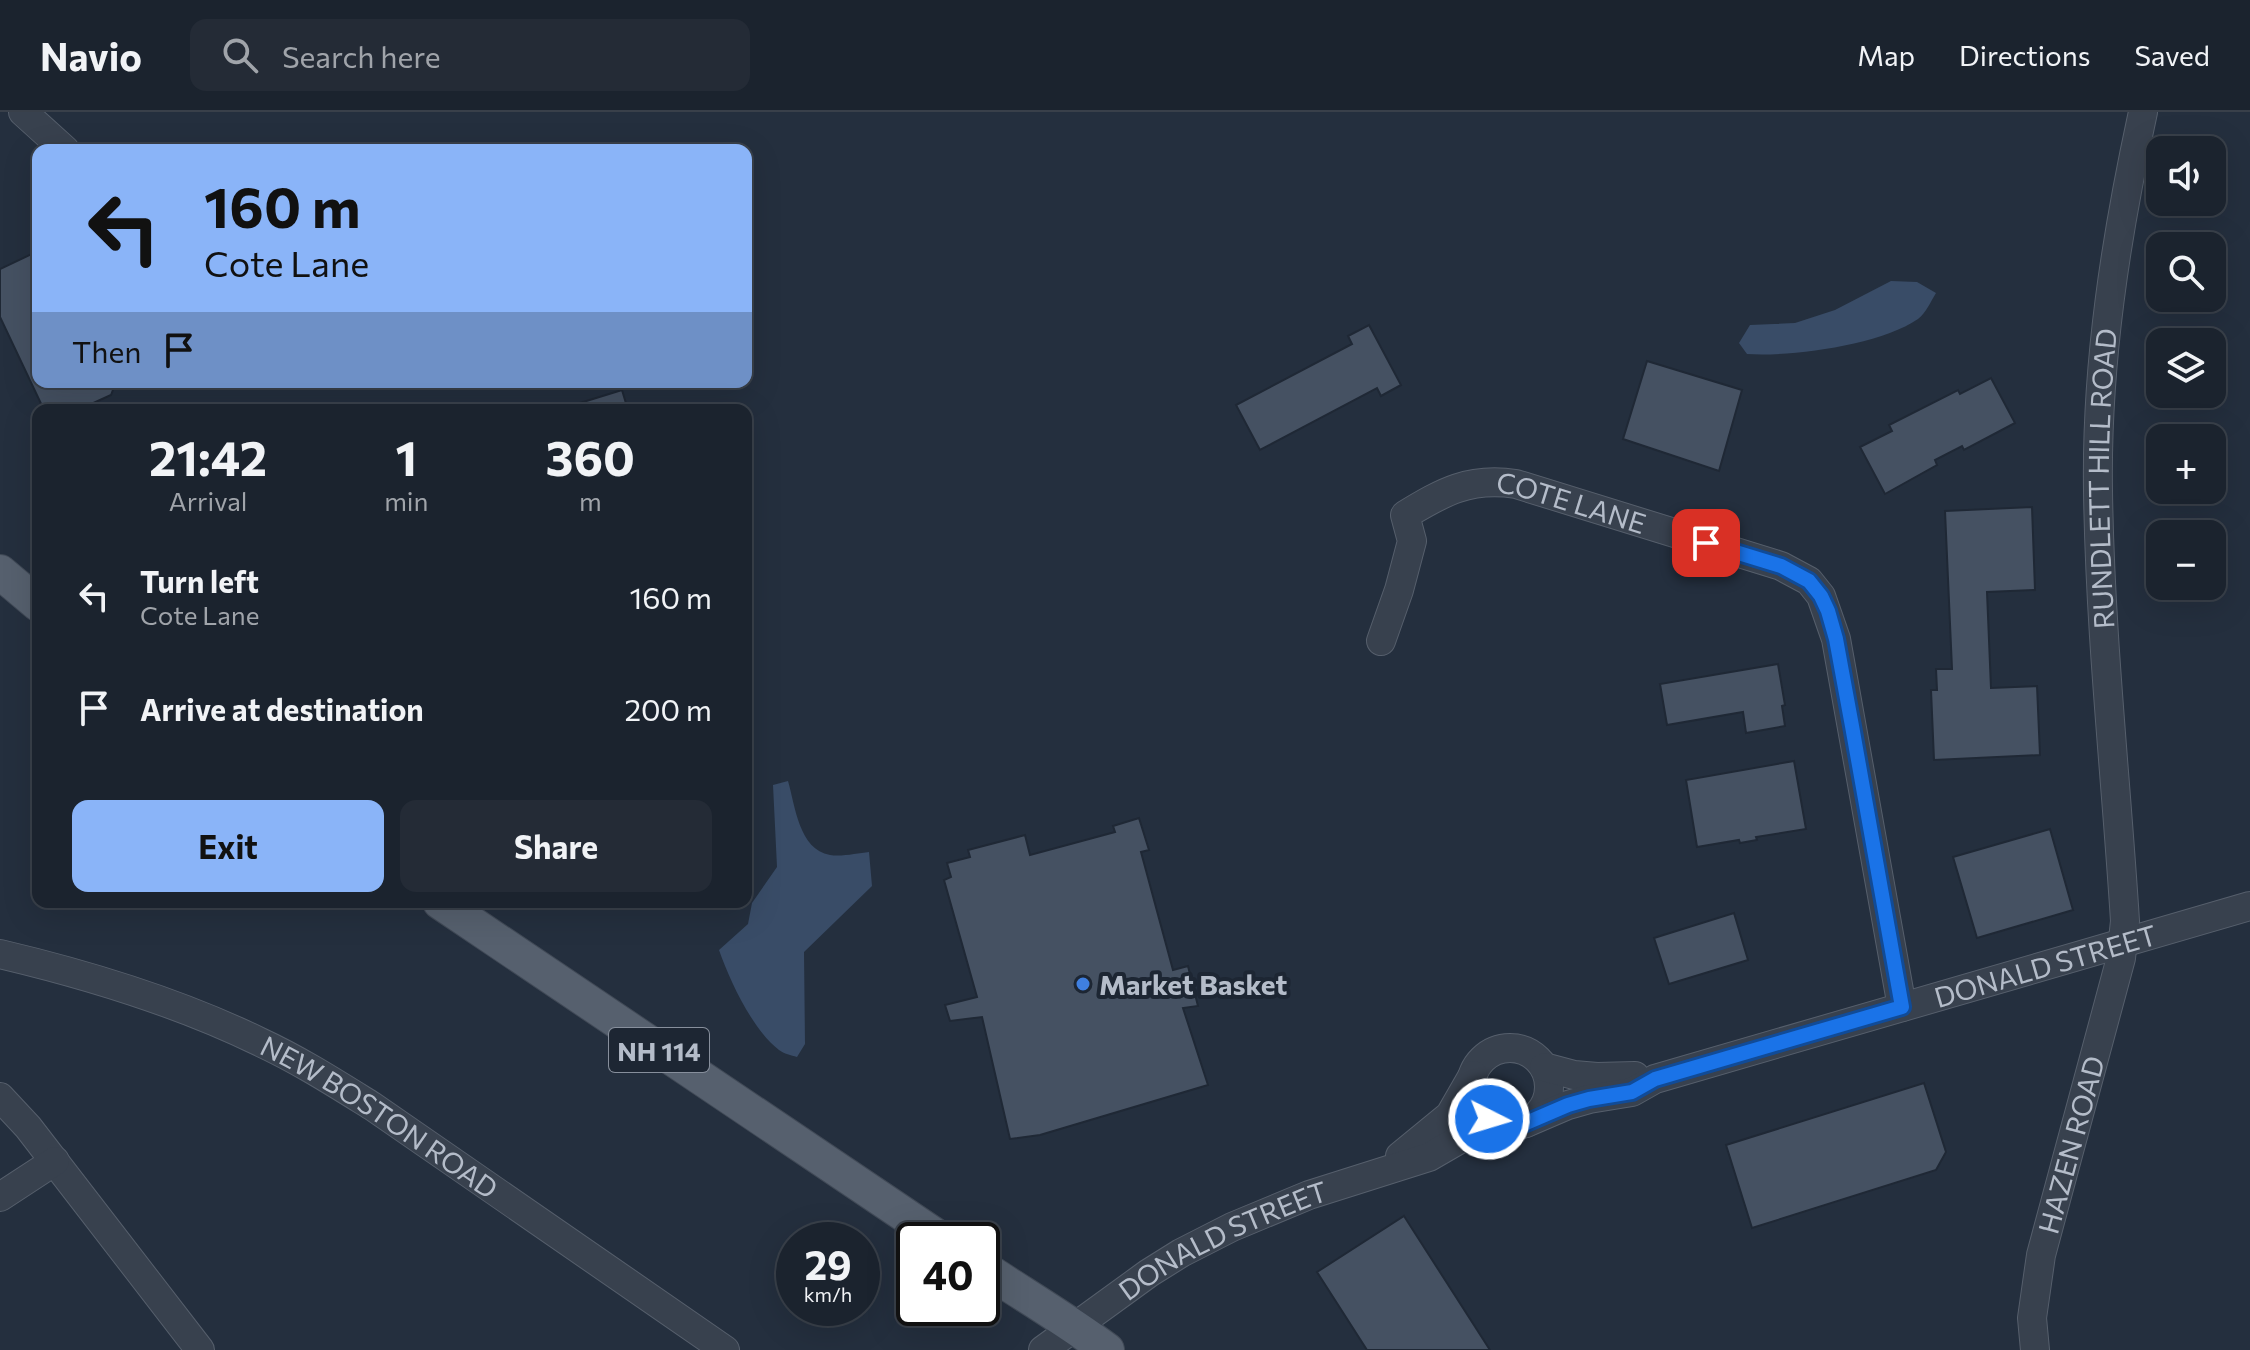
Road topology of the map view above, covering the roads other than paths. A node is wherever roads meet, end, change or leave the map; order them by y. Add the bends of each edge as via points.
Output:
1 (23, 112) edge
2 (2143, 112) edge
3 (58, 144) edge
4 (0, 572) edge
5 (32, 599) edge
6 (1381, 641) dead end
7 (2250, 906) edge
8 (449, 908) edge
9 (2123, 942) junction
10 (0, 954) edge
11 (1902, 1007) junction
12 (1544, 1067) junction
13 (1474, 1073) junction
14 (1655, 1079) junction
15 (0, 1097) edge
16 (1520, 1124) junction
17 (55, 1161) junction
18 (1381, 1171) junction
19 (0, 1197) edge
20 (915, 1222) edge
21 (1000, 1279) edge
22 (1075, 1326) junction
23 (200, 1350) edge
24 (725, 1350) edge
25 (1043, 1350) edge
26 (1107, 1350) edge
27 (2035, 1350) edge

1 - 3 street
2 - 9 street, RUNDLETT HILL ROAD via 2110,298 2098,489
4 - 5 main road
6 - 11 street, COTE LANE via 1412,541 1405,515 1451,490 1484,482 1516,484 1781,566 1809,581 1828,611 1836,639
7 - 9 street, DONALD STREET
8 - 20 main road, NH 114
9 - 11 street, DONALD STREET
9 - 27 street, HAZEN ROAD via 2041,1255 2032,1318
10 - 24 street, NEW BOSTON ROAD via 79,974 205,1017 316,1071
11 - 14 street, DONALD STREET
12 - 13 street, DONALD STREET via 1527,1051 1501,1049 1480,1062
12 - 14 street, DONALD STREET via 1574,1075
12 - 16 street via 1549,1081 1545,1106
13 - 16 street via 1471,1086 1479,1111 1500,1125
13 - 18 street, DONALD STREET via 1450,1115
14 - 16 street, DONALD STREET via 1632,1092 1579,1102
15 - 17 street
16 - 18 street, DONALD STREET via 1467,1135 1429,1157
17 - 19 street
17 - 23 street
18 - 22 street, DONALD STREET via 1245,1220 1205,1240
21 - 22 main road
22 - 25 street
22 - 26 main road

